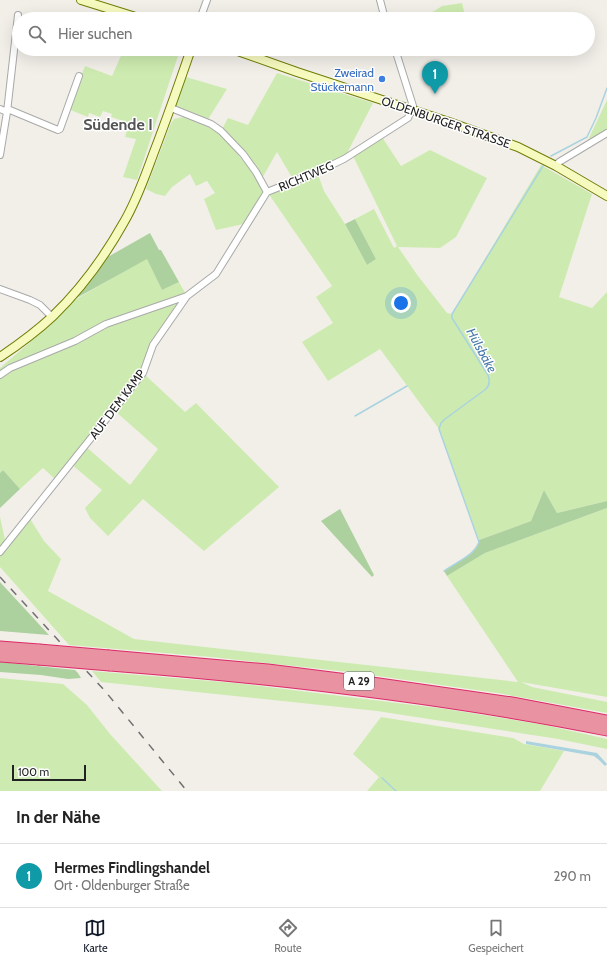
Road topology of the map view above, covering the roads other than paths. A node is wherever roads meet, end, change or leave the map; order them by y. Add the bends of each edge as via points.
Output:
1 (81, 0) edge
2 (207, 0) edge
3 (380, 0) edge
4 (120, 12) edge
5 (203, 12) edge
6 (383, 12) edge
7 (13, 56) edge
8 (189, 56) edge
9 (252, 56) edge
10 (397, 56) edge
11 (79, 76) dead end
12 (171, 108) junction
13 (0, 109) edge
14 (412, 110) junction
15 (7, 111) junction
16 (607, 133) edge
17 (0, 155) edge
18 (556, 166) junction
19 (267, 192) junction
20 (607, 196) edge
21 (0, 289) edge
22 (187, 296) junction
23 (52, 317) junction
24 (0, 357) edge
25 (0, 374) edge
26 (0, 552) edge
27 (0, 647) edge
28 (38, 655) junction
29 (0, 656) edge
30 (606, 727) edge

1 - 4 street
2 - 5 street
3 - 6 street
7 - 15 street
8 - 12 street
9 - 14 street, OLDENBURGER STRASSE
10 - 14 street via 413,106
11 - 15 street via 58,130
12 - 19 street via 221,131 243,154
12 - 23 street via 125,221 90,275
13 - 15 street
14 - 18 street, OLDENBURGER STRASSE via 518,147
14 - 19 street, RICHTWEG via 408,118 344,159
15 - 17 street
16 - 18 street
18 - 20 street, OLDENBURGER STRASSE
19 - 22 street, RICHTWEG via 216,274
21 - 23 street via 40,305
22 - 25 street via 106,324 75,341
22 - 26 street, AUF DEM KAMP via 153,345 143,373
23 - 24 street
27 - 28 highway, A 29
28 - 29 highway, A 29
28 - 30 highway, A 29, bridge via 109,660 378,692

